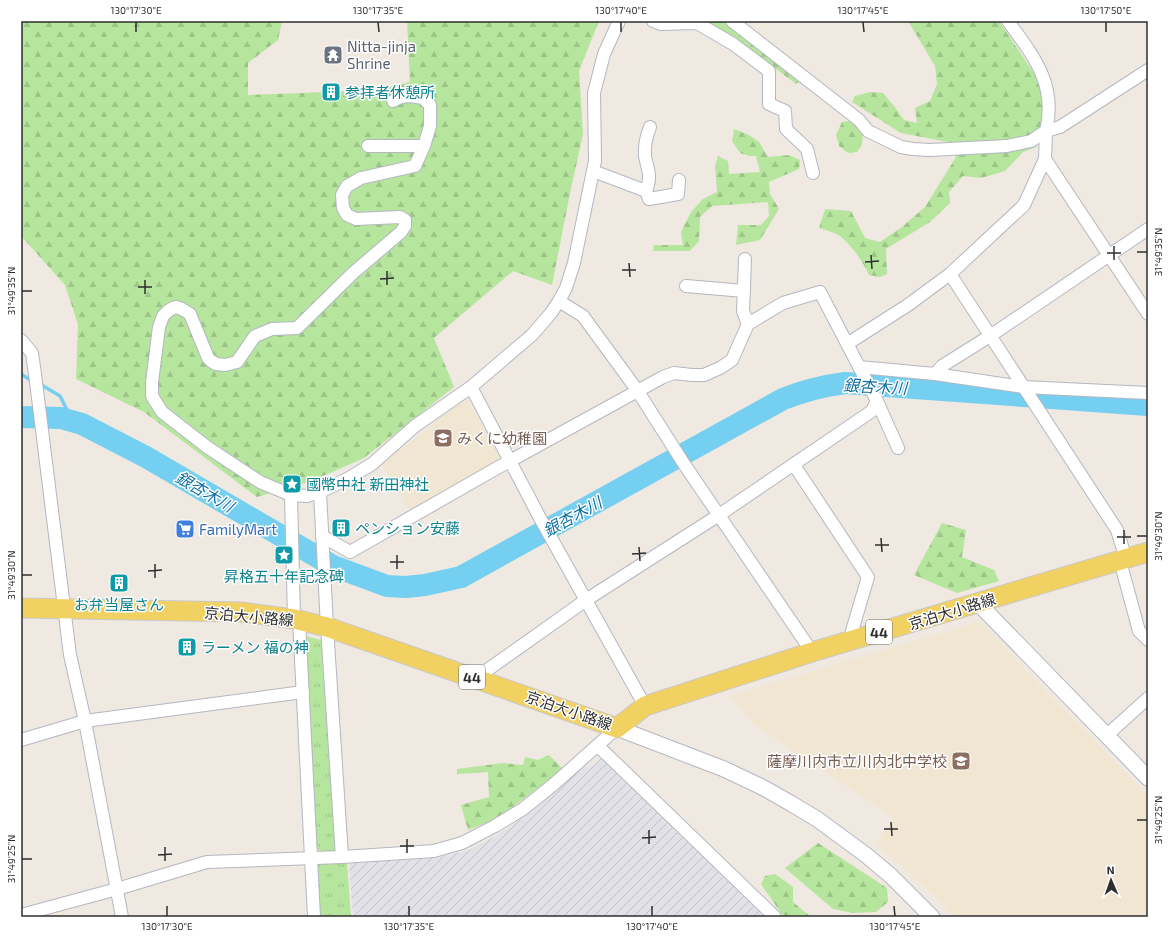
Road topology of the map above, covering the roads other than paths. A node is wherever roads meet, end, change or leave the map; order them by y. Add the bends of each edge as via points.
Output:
1 (619, 21) edge
2 (653, 21) edge
3 (732, 21) edge
4 (1008, 21) edge
5 (1148, 70) edge
6 (393, 101) dead end
7 (650, 127) dead end
8 (1046, 131) junction
9 (368, 146) dead end
10 (424, 146) junction
11 (1045, 159) junction
12 (593, 171) junction
13 (813, 172) dead end
14 (679, 180) dead end
15 (646, 191) junction
16 (1148, 229) edge
17 (1109, 254) junction
18 (745, 259) dead end
19 (950, 274) junction
20 (686, 286) dead end
21 (744, 291) junction
22 (559, 301) junction
23 (1148, 314) edge
24 (748, 324) junction
25 (990, 336) junction
26 (21, 340) edge
27 (847, 344) junction
28 (860, 370) junction
29 (935, 374) junction
30 (470, 387) junction
31 (637, 390) junction
32 (1025, 390) junction
33 (1148, 393) edge
34 (874, 397) junction
35 (898, 448) dead end
36 (510, 462) junction
37 (794, 465) junction
38 (320, 492) junction
39 (291, 495) junction
40 (719, 515) junction
41 (322, 538) junction
42 (1148, 552) edge
43 (1123, 560) junction
44 (586, 600) junction
45 (978, 603) junction
46 (21, 608) edge
47 (64, 608) junction
48 (297, 620) junction
49 (327, 627) junction
50 (1148, 640) edge
51 (849, 641) junction
52 (812, 652) junction
53 (476, 678) junction
54 (303, 692) junction
55 (1148, 698) edge
56 (645, 706) junction
57 (85, 721) junction
58 (617, 728) junction
59 (1106, 736) junction
60 (21, 740) edge
61 (598, 746) junction
62 (1148, 778) edge
63 (312, 857) junction
64 (342, 857) junction
65 (116, 889) junction
66 (21, 915) edge
67 (122, 917) edge
68 (314, 917) edge
69 (775, 917) edge
70 (932, 917) edge

1 - 12 street via 604,54 594,93
2 - 13 street via 661,24 697,23 769,71 769,104 785,110 786,130 806,149
3 - 8 street via 860,120 868,130 901,147 930,150 1006,146 1031,141
4 - 8 street via 1036,61 1044,79 1049,97
5 - 8 street via 1060,127
6 - 10 street via 401,96 410,96 423,98 430,105 430,126
7 - 15 street via 645,144 650,181
8 - 11 street
9 - 10 street
10 - 39 street via 415,166 361,178 347,186 342,195 343,208 347,215 356,219 400,217 405,220 405,226 297,328 272,329 255,336 237,362 225,366 216,364 208,358 190,314 176,307 163,316 159,327 152,382 152,396 159,408 207,447 260,482
11 - 17 street
11 - 19 street via 1024,205
12 - 15 street
12 - 22 street via 574,263
14 - 15 street via 678,194 649,199
16 - 17 street
17 - 23 street
17 - 25 street
18 - 21 street
19 - 25 street
19 - 27 street via 908,305
20 - 21 street
21 - 24 street via 743,311
22 - 30 street via 532,335
22 - 31 street via 583,316
24 - 27 street via 784,303 820,292
24 - 31 street via 732,360 720,368 704,375 674,373
25 - 29 street via 942,366
25 - 32 street
26 - 47 street via 32,353 36,374
27 - 28 street
28 - 29 street
28 - 34 street
29 - 32 street
30 - 36 street
30 - 38 street via 416,426 372,464
31 - 36 street
31 - 40 street
32 - 33 street
32 - 43 street via 1117,530
34 - 35 street
34 - 37 street via 872,411
36 - 41 street via 350,552
36 - 44 street
37 - 40 street
37 - 51 street via 868,577
38 - 39 street via 307,496
38 - 41 street
39 - 48 street
40 - 44 street
40 - 52 street
41 - 49 street
42 - 43 main road, 京泊大小路線 / 44
43 - 45 main road, 京泊大小路線 / 44
43 - 50 street via 1139,631
44 - 53 street
44 - 56 street
45 - 51 main road, 京泊大小路線 / 44
45 - 59 street
46 - 47 main road, 京泊大小路線 / 44
47 - 48 main road, 京泊大小路線 / 44 via 241,612
47 - 57 street via 70,655
48 - 49 main road, 京泊大小路線 / 44
48 - 54 street
49 - 53 main road, 京泊大小路線 / 44
49 - 64 street
51 - 52 main road, 京泊大小路線 / 44
52 - 56 main road, 京泊大小路線 / 44
53 - 58 main road, 京泊大小路線 / 44
54 - 57 street
54 - 63 street
55 - 59 street
56 - 58 main road, 京泊大小路線 / 44
57 - 60 street
57 - 65 street
58 - 61 street
58 - 70 street via 724,769 792,804 841,836 891,876
59 - 62 street
61 - 64 street via 523,810 462,843 434,851
61 - 69 street
63 - 64 street
63 - 65 street via 207,862
63 - 68 street
65 - 66 street
65 - 67 street

